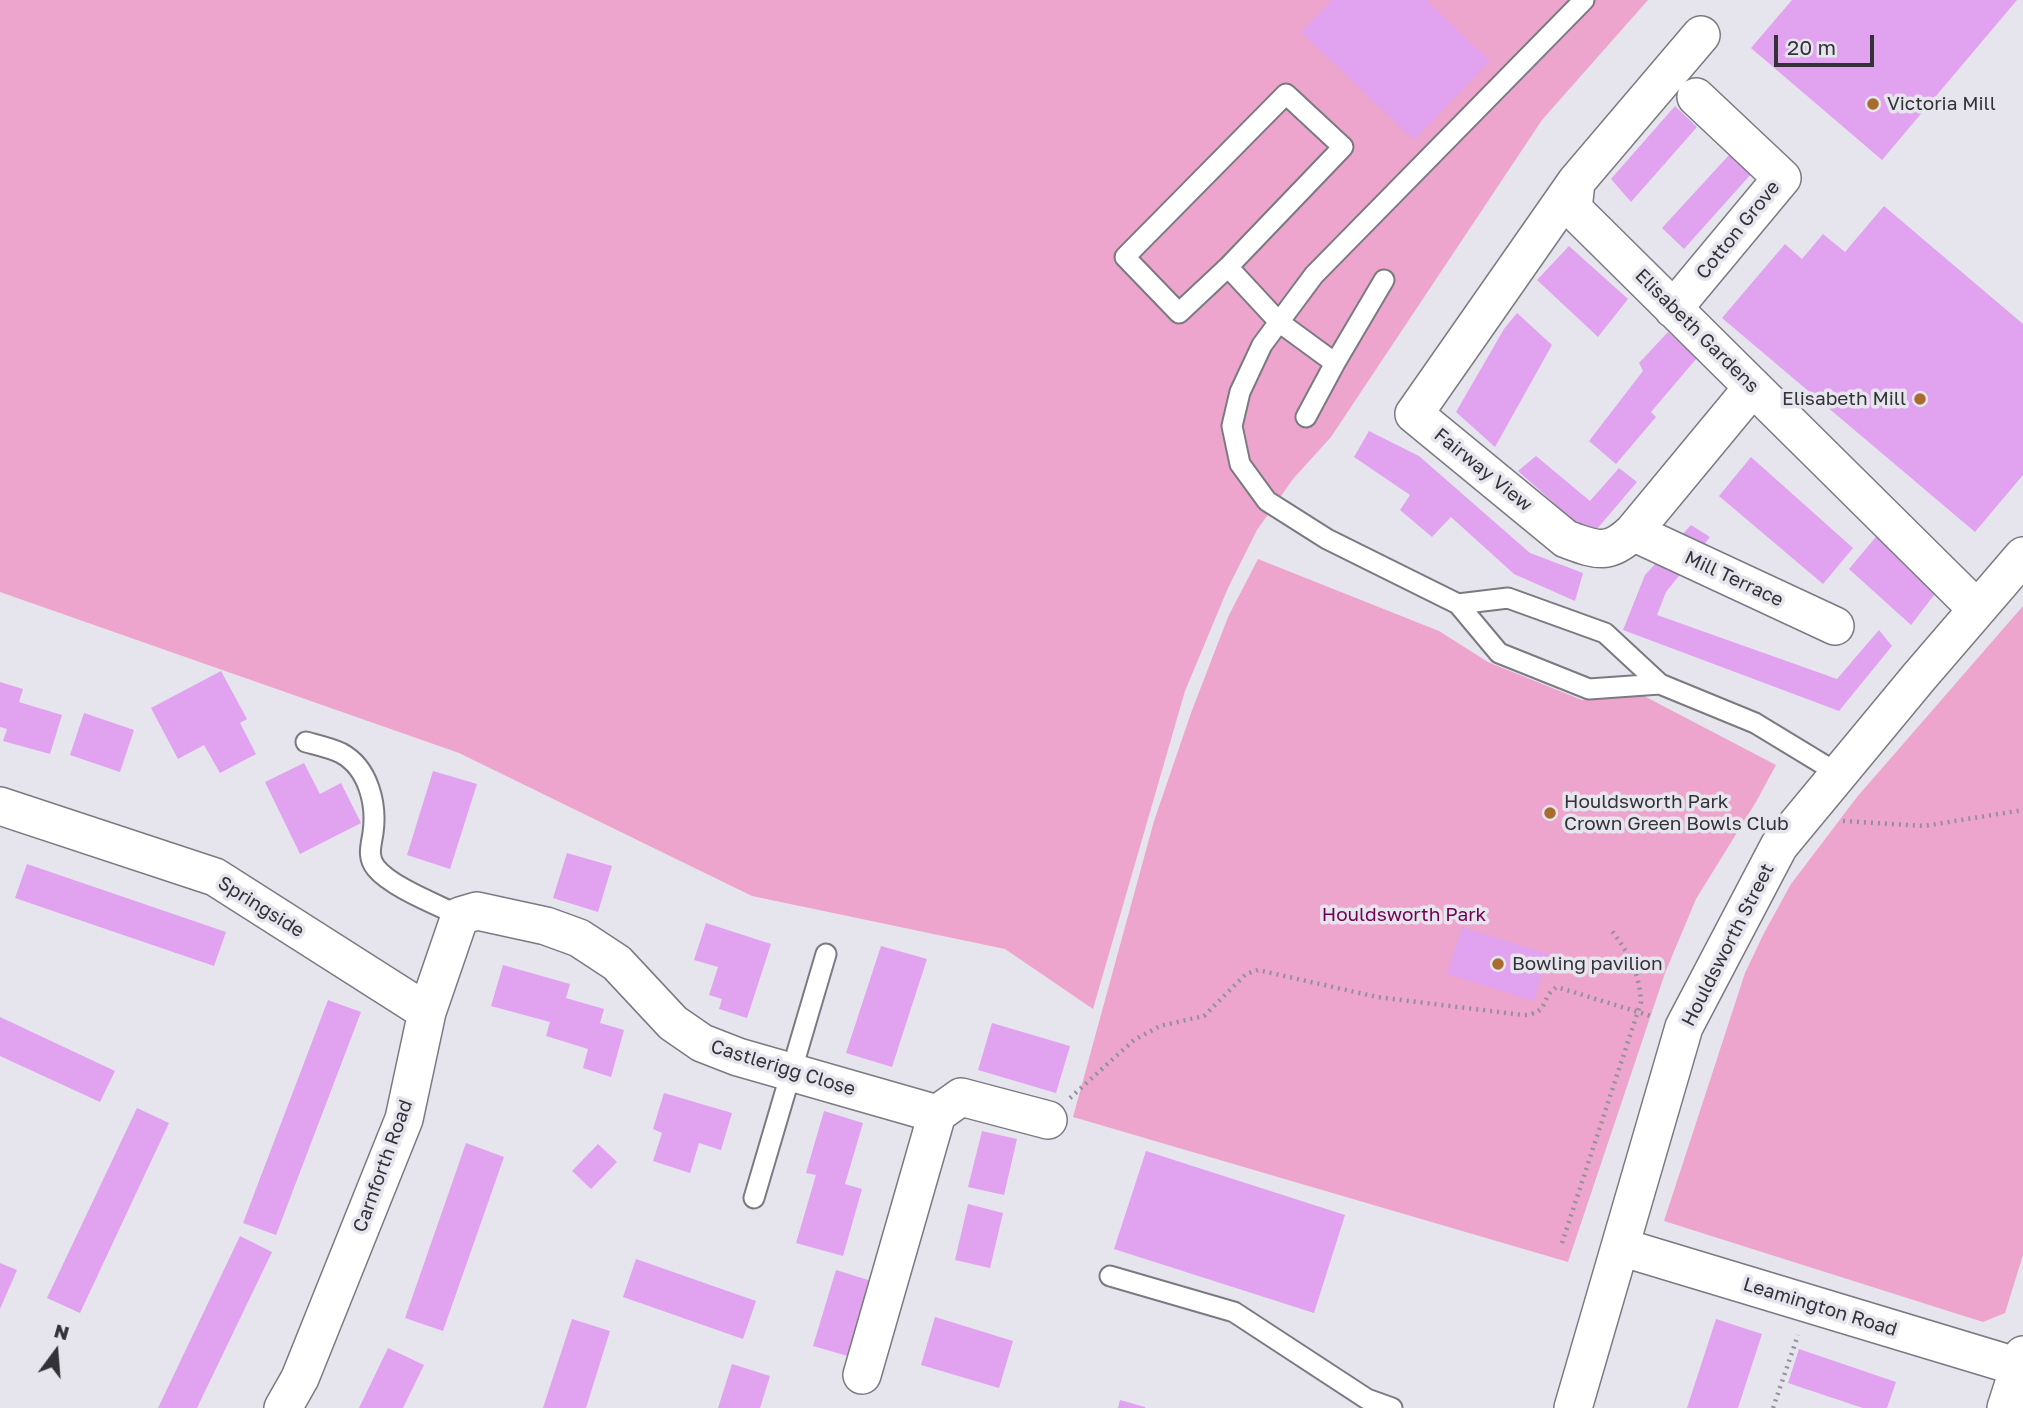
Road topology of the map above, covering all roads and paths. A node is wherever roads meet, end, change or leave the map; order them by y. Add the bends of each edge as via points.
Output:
1 (1575, 3) edge
2 (1701, 34) dead end
3 (1696, 97) dead end
4 (1576, 182) junction
5 (1228, 267) junction
6 (1384, 280) dead end
7 (1673, 309) junction
8 (1279, 322) junction
9 (1335, 363) junction
10 (1753, 387) junction
11 (1306, 417) dead end
12 (1633, 532) junction
13 (2023, 556) edge
14 (1458, 604) junction
15 (1978, 609) junction
16 (1835, 626) dead end
17 (1660, 684) junction
18 (306, 742) dead end
19 (1839, 774) junction
20 (2023, 810) edge
21 (1807, 813) junction
22 (3, 815) edge
23 (460, 916) junction
24 (1612, 931) dead end
25 (826, 954) dead end
26 (427, 1012) junction
27 (1639, 1013) junction
28 (1684, 1027) junction
29 (791, 1072) junction
30 (937, 1114) junction
31 (1048, 1120) joint
32 (754, 1198) dead end
33 (1563, 1244) dead end
34 (1621, 1247) junction
35 (1110, 1276) dead end
36 (1808, 1304) junction
37 (2021, 1361) edge
38 (862, 1375) dead end
39 (283, 1408) edge
40 (1392, 1408) edge
41 (1573, 1408) edge
42 (1773, 1408) edge
43 (2006, 1408) edge

1 - 8 lane via 1314,275
2 - 4 street
3 - 7 street, Cotton Grove via 1782,178
4 - 7 street, Elisabeth Gardens via 1573,209
4 - 12 street, Fairway View via 1414,414 1566,539 1597,550 1619,546
5 - 5 lane via 1179,313 1125,257 1286,94 1343,147
5 - 8 lane
6 - 9 lane
7 - 10 street, Elisabeth Gardens
8 - 9 lane
8 - 14 lane via 1262,345 1240,392 1231,426 1240,464 1267,500 1327,539
9 - 11 lane
10 - 12 street, Fairway View
10 - 15 street, Elisabeth Gardens
12 - 16 street, Mill Terrace
13 - 15 street, Houldsworth Street
14 - 17 lane via 1508,598 1605,633
14 - 17 lane via 1499,653 1590,689
15 - 19 street, Houldsworth Street
17 - 19 lane via 1755,723
18 - 23 lane via 340,753 354,762 363,776 376,813 369,855 376,868 388,879
19 - 21 street, Houldsworth Street
20 - 21 path via 1924,826 1843,821
21 - 28 street, Houldsworth Street via 1779,846
22 - 26 street, Springside via 215,877
23 - 26 street, Carnforth Road
23 - 29 street, Castlerigg Close via 477,911 579,937 617,963 673,1023 702,1044
24 - 27 path via 1630,955 1640,985
25 - 29 lane
26 - 39 street, Carnforth Road via 404,1119 300,1378
27 - 28 path
27 - 31 path via 1557,987 1542,1009 1522,1015 1377,997 1258,970 1246,974 1205,1016 1160,1026 1134,1040 1068,1100 1061,1118
27 - 33 path
28 - 34 street, Houldsworth Street
29 - 30 street, Castlerigg Close
29 - 32 lane
30 - 31 street via 961,1097
30 - 38 street
34 - 36 street, Leamington Road
34 - 41 street, Houldsworth Street
35 - 40 lane via 1234,1312 1367,1399
36 - 37 street, Leamington Road
36 - 42 path
37 - 43 street

